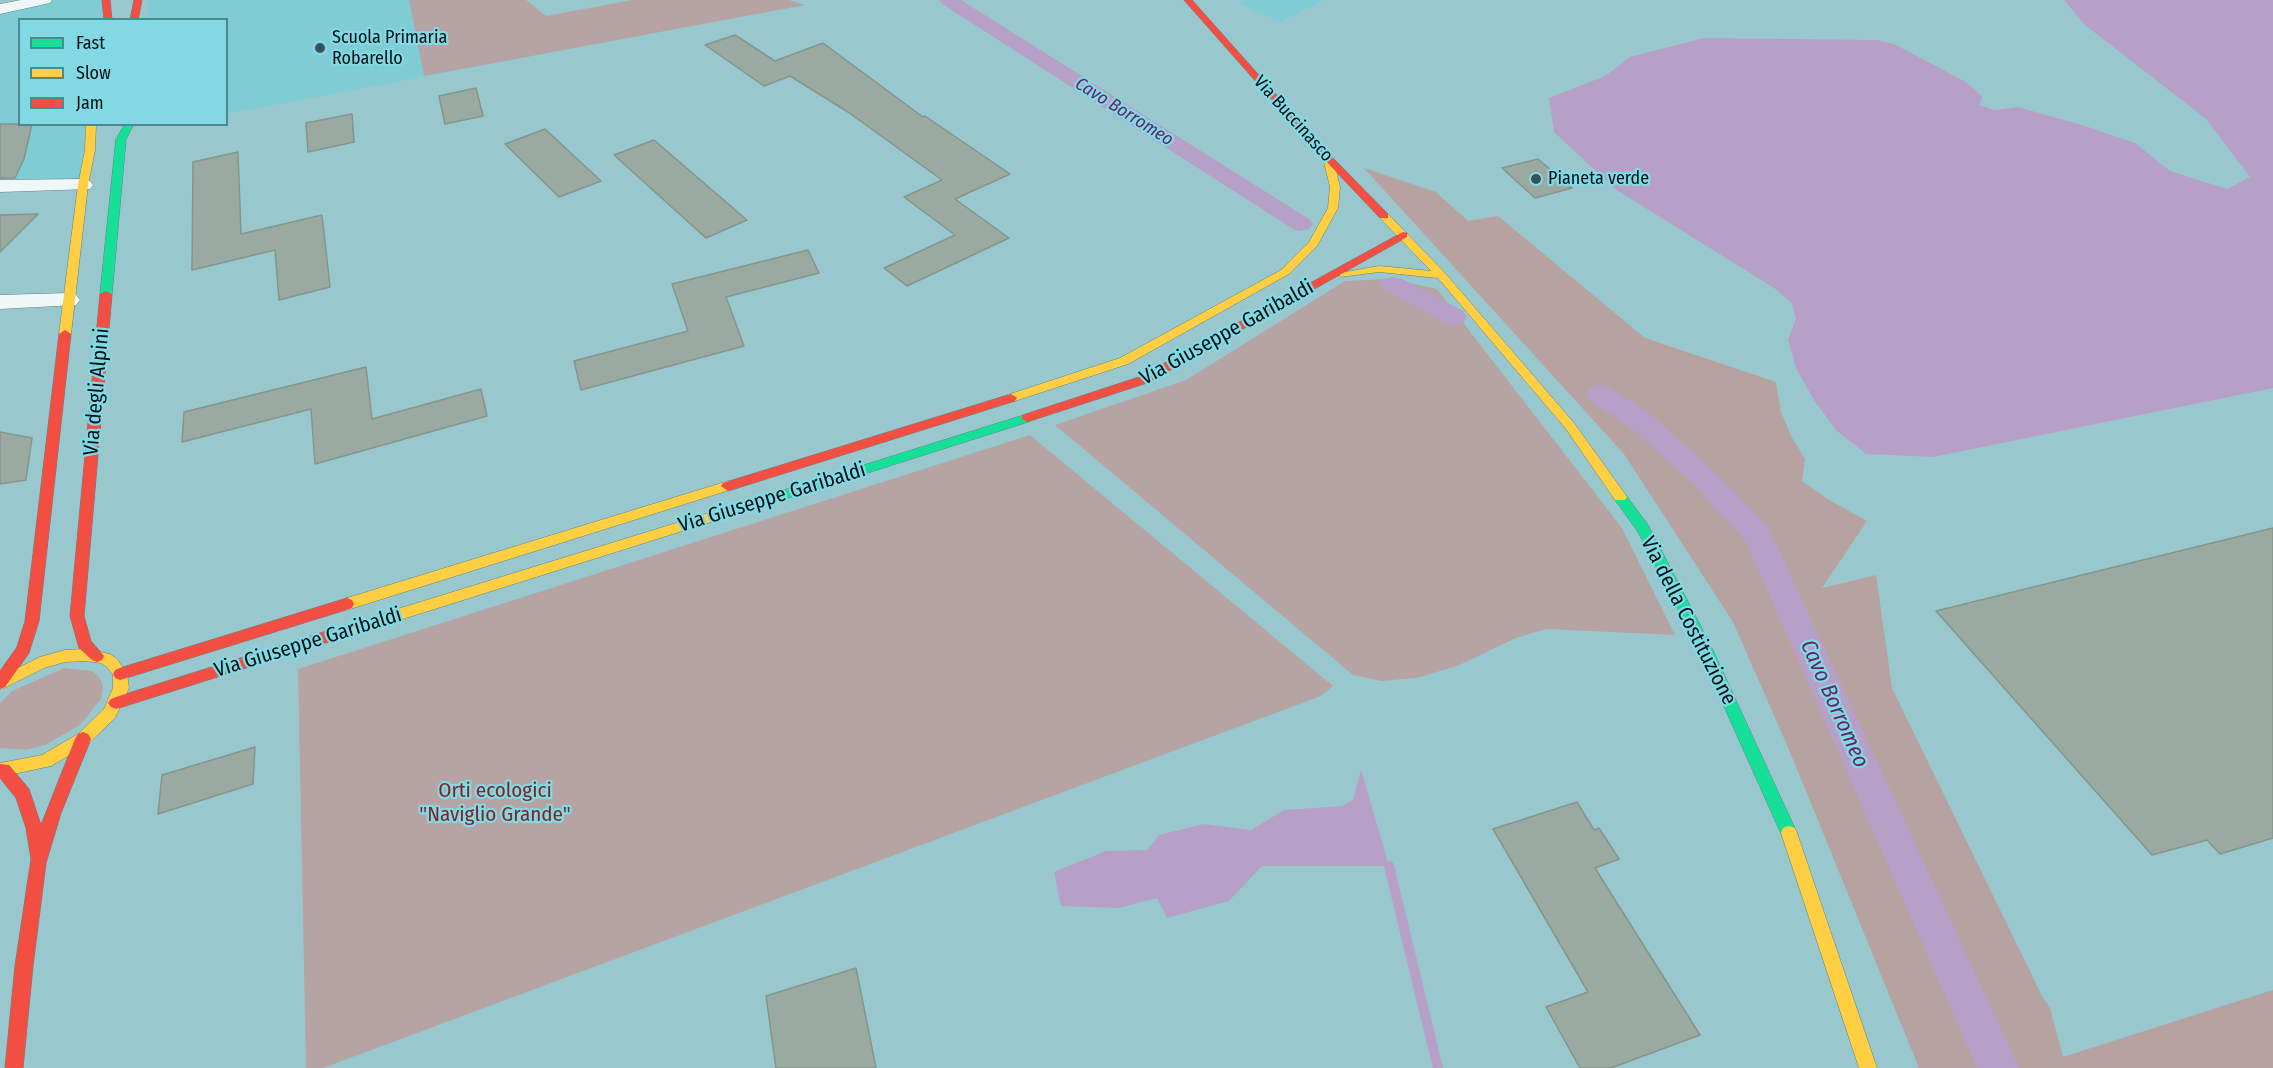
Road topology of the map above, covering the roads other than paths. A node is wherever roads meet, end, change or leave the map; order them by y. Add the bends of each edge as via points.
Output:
1 (44, 0) edge
2 (106, 0) edge
3 (138, 0) edge
4 (1188, 0) edge
5 (0, 9) edge
6 (108, 18) edge
7 (134, 18) edge
8 (105, 126) edge
9 (129, 126) edge
10 (1328, 158) junction
11 (83, 185) junction
12 (0, 186) edge
13 (1370, 220) dead end
14 (1388, 220) junction
15 (1337, 229) dead end
16 (1403, 235) junction
17 (1313, 244) junction
18 (1441, 275) junction
19 (1328, 278) junction
20 (69, 300) junction
21 (0, 302) edge
22 (97, 656) junction
23 (120, 674) junction
24 (0, 684) edge
25 (116, 703) junction
26 (83, 739) junction
27 (2, 770) edge
28 (38, 863) junction
29 (14, 1068) edge
30 (1868, 1068) edge

1 - 5 street
2 - 6 street
3 - 7 street
4 - 10 street, Via Buccinasco
8 - 11 street via 90,150
9 - 22 street, Via degli Alpini via 122,139 79,581 80,632 84,645
10 - 14 street, Via Buccinasco
10 - 17 street via 1335,187 1332,208
11 - 12 street
11 - 20 street
13 - 14 street
14 - 16 street, Via Buccinasco
15 - 17 street
16 - 18 street, Via della Costituzione
16 - 19 street, Via Giuseppe Garibaldi
17 - 23 street, Via Giuseppe Garibaldi via 1285,272 1266,284 1154,346 1083,376
18 - 19 street via 1379,269
18 - 30 street, Via della Costituzione via 1570,426 1643,529 1703,644 1787,828
19 - 25 street, Via Giuseppe Garibaldi via 1177,363 1101,395
20 - 21 street
20 - 24 street via 32,621 17,663
22 - 23 street, Via degli Alpini via 112,663
22 - 24 street via 76,654 53,659
23 - 25 street
25 - 26 street via 103,722
26 - 27 street via 45,761
26 - 28 street
27 - 28 street via 16,783 27,804
28 - 29 street

